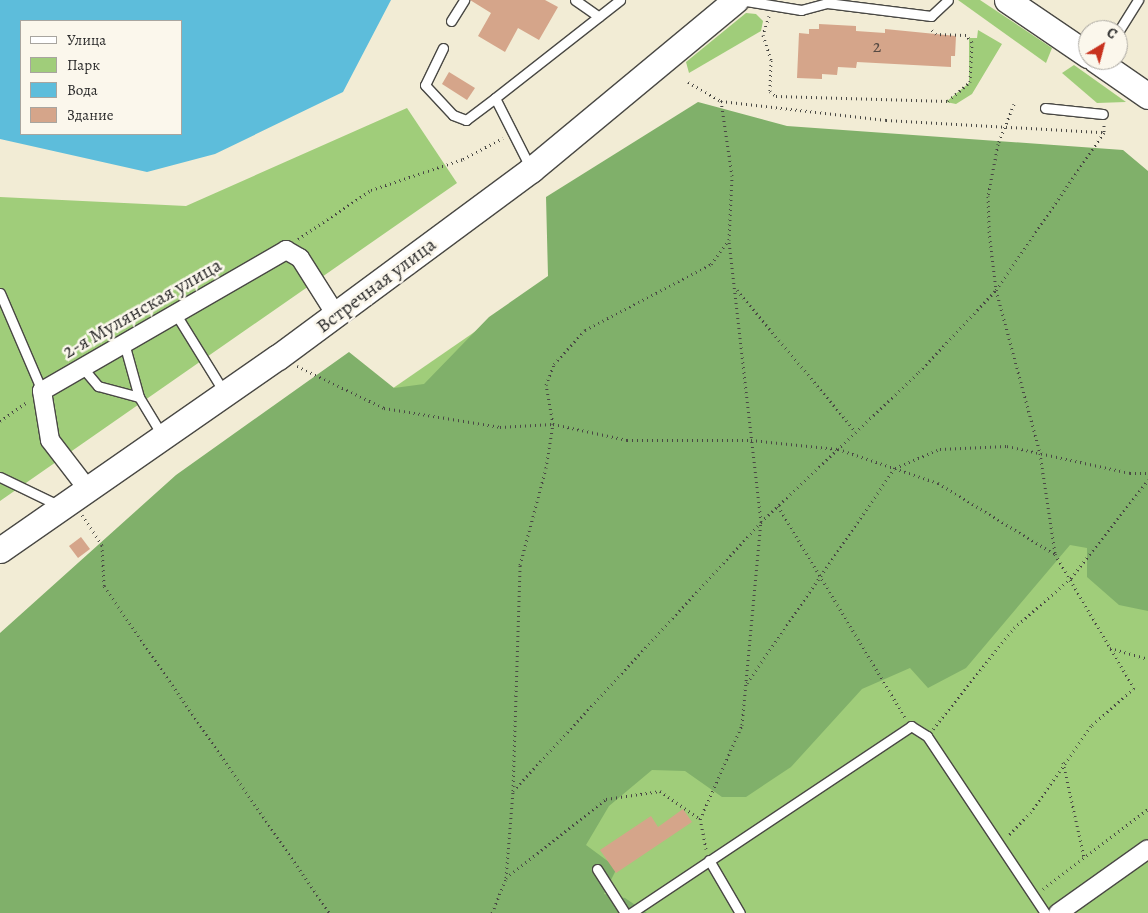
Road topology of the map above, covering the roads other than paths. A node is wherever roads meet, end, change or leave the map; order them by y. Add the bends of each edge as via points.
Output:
1 (464, 0) edge
2 (575, 0) edge
3 (620, 0) edge
4 (738, 0) edge
5 (948, 0) edge
6 (1009, 0) edge
7 (1138, 0) edge
8 (599, 17) junction
9 (1127, 20) edge
10 (451, 21) dead end
11 (1078, 47) edge
12 (443, 48) dead end
13 (1111, 70) edge
14 (1148, 96) edge
15 (495, 98) junction
16 (1046, 108) dead end
17 (1103, 114) road end
18 (531, 170) junction
19 (0, 293) edge
20 (336, 315) junction
21 (177, 316) junction
22 (124, 343) junction
23 (82, 367) junction
24 (42, 391) junction
25 (225, 393) junction
26 (139, 397) junction
27 (162, 436) junction
28 (0, 477) edge
29 (72, 497) junction
30 (0, 550) edge
31 (1148, 848) edge
32 (709, 860) junction
33 (598, 869) dead end
34 (625, 913) edge
35 (631, 913) edge
36 (740, 913) edge
37 (1045, 913) edge
38 (1058, 913) edge

1 - 10 lane
2 - 8 lane
3 - 8 lane
4 - 5 lane via 801,10 828,3 931,16
4 - 18 main road, Встречная улица
6 - 11 main road
7 - 9 lane
8 - 15 lane
12 - 15 lane via 425,85 452,115 466,120
13 - 14 main road
15 - 18 lane
16 - 17 lane
18 - 20 main road, Встречная улица
19 - 24 lane
20 - 21 street, 2-я Мулянская улица via 300,258 286,250
20 - 25 main road, Встречная улица
21 - 22 street, 2-я Мулянская улица
21 - 25 lane
22 - 23 street, 2-я Мулянская улица
22 - 26 lane
23 - 24 street, 2-я Мулянская улица
23 - 26 lane via 98,386
24 - 29 street via 50,440
25 - 27 main road, Встречная улица
26 - 27 lane
27 - 29 main road, Встречная улица
28 - 29 lane
29 - 30 main road, Встречная улица
31 - 38 street
32 - 35 lane
32 - 36 lane
32 - 37 lane via 911,726 927,736
33 - 34 lane

